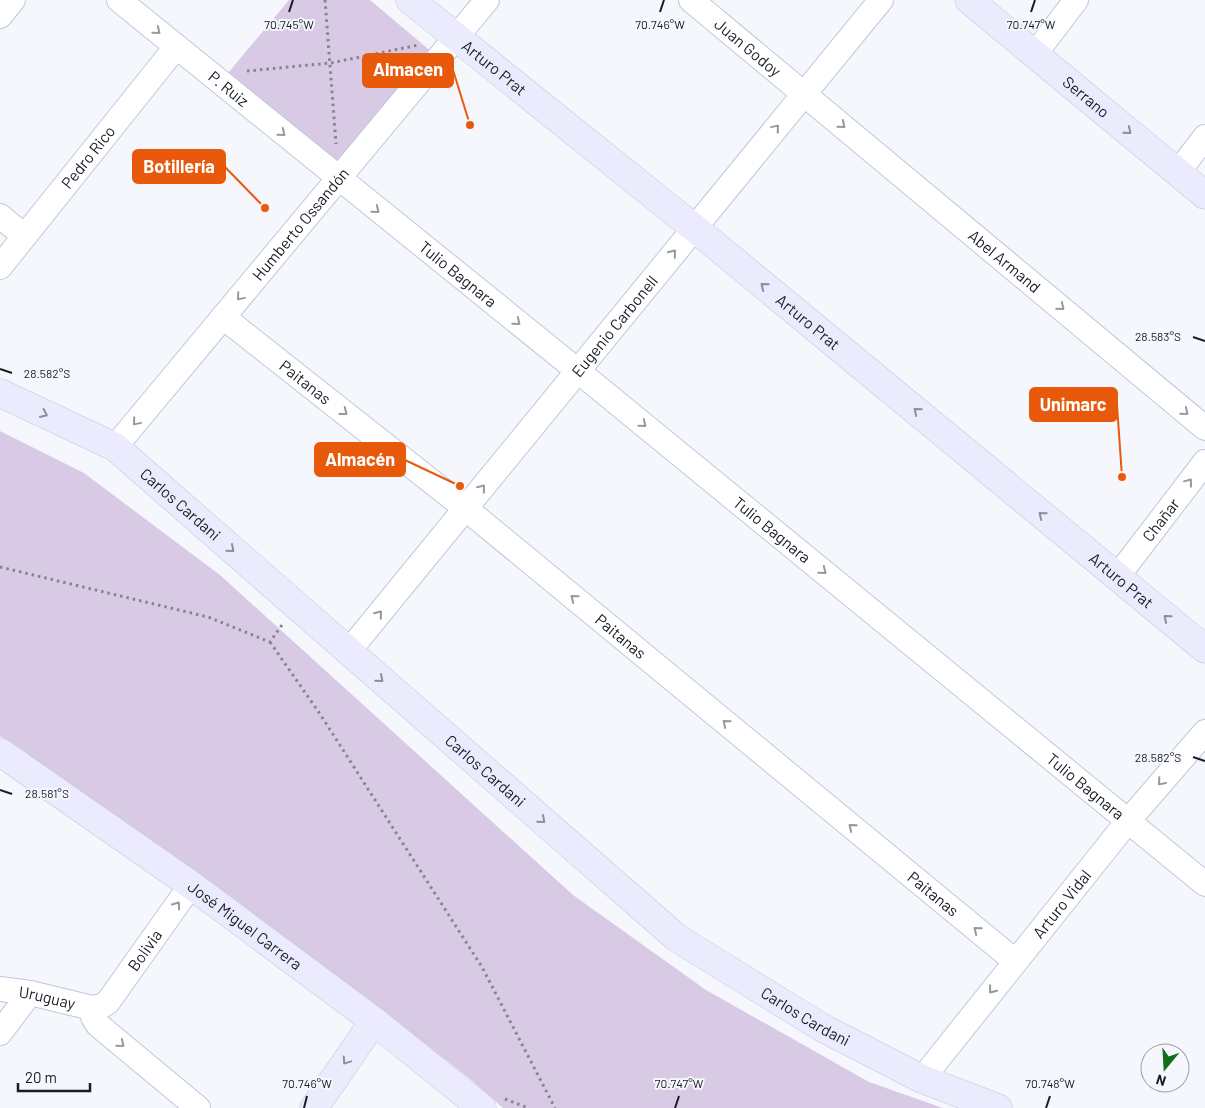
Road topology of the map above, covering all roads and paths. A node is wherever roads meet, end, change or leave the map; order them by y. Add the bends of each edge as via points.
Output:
1 (13, 0) edge
2 (119, 0) edge
3 (325, 0) edge
4 (410, 0) edge
5 (486, 0) edge
6 (692, 0) edge
7 (881, 0) edge
8 (969, 0) edge
9 (1076, 0) edge
10 (0, 16) edge
11 (456, 37) junction
12 (176, 47) junction
13 (1035, 54) junction
14 (331, 63) junction
15 (211, 75) junction
16 (805, 93) junction
17 (1205, 137) edge
18 (1178, 172) junction
19 (338, 179) junction
20 (1205, 195) edge
21 (0, 216) edge
22 (693, 227) junction
23 (24, 236) junction
24 (0, 267) edge
25 (223, 317) junction
26 (578, 371) junction
27 (0, 393) edge
28 (1205, 428) edge
29 (115, 447) junction
30 (1205, 462) edge
31 (465, 508) junction
32 (0, 567) edge
33 (1117, 577) junction
34 (295, 606) junction
35 (270, 642) junction
36 (1205, 649) edge
37 (348, 652) junction
38 (1205, 732) edge
39 (2, 758) edge
40 (1128, 821) junction
41 (1205, 884) edge
42 (191, 885) junction
43 (1015, 961) junction
44 (0, 989) edge
45 (30, 994) junction
46 (92, 1008) junction
47 (374, 1021) junction
48 (0, 1033) edge
49 (922, 1079) junction
50 (198, 1108) edge
51 (314, 1108) edge
52 (482, 1108) edge
53 (555, 1108) edge
54 (998, 1108) edge

1 - 10 street
2 -> 12 street, P. Ruiz
3 - 14 path
4 - 11 main road, Arturo Prat
5 - 11 street, Humberto Ossandón
6 - 16 street, Juan Godoy
7 - 16 street, Eugenio Carbonell
8 - 13 main road, Serrano
9 - 13 street
11 - 14 path
11 - 19 street, Humberto Ossandón
11 - 22 main road, Arturo Prat
12 - 15 street, P. Ruiz
12 - 23 street, Pedro Rico
13 -> 18 main road, Serrano
14 - 15 path
14 - 19 path
15 -> 19 street, P. Ruiz
22 -> 16 street, Eugenio Carbonell
16 -> 28 street, Abel Armand
17 - 18 street
18 - 20 main road, Serrano
19 -> 25 street, Humberto Ossandón
19 -> 26 street, Tulio Bagnara
21 - 23 street
26 -> 22 street, Eugenio Carbonell
33 -> 22 main road, Arturo Prat
23 - 24 street, Pedro Rico
25 -> 29 street, Humberto Ossandón
25 -> 31 street, Paitanas
31 -> 26 street, Eugenio Carbonell
26 -> 40 street, Tulio Bagnara
27 -> 29 main road, Carlos Cardani
29 -> 34 main road, Carlos Cardani
33 -> 30 street, Chañar
37 -> 31 street, Eugenio Carbonell
43 -> 31 street, Paitanas
32 - 35 path via 208,617
36 -> 33 main road, Arturo Prat
34 - 35 path
34 - 37 main road, Carlos Cardani
35 - 53 path via 320,714 482,967
37 -> 49 main road, Carlos Cardani via 677,938 822,1027
38 -> 40 street, Arturo Vidal
39 - 42 main road, José Miguel Carrera
40 - 41 street, Tulio Bagnara
40 - 43 street, Arturo Vidal
46 -> 42 street, Bolivia via 108,1002
42 - 47 main road, José Miguel Carrera
43 -> 49 street, Arturo Vidal
44 - 45 street, Uruguay
45 - 46 street, Uruguay
45 - 48 street
46 -> 50 street via 98,1025
47 -> 51 main road
47 - 52 main road, José Miguel Carrera
49 - 54 main road, Carlos Cardani

